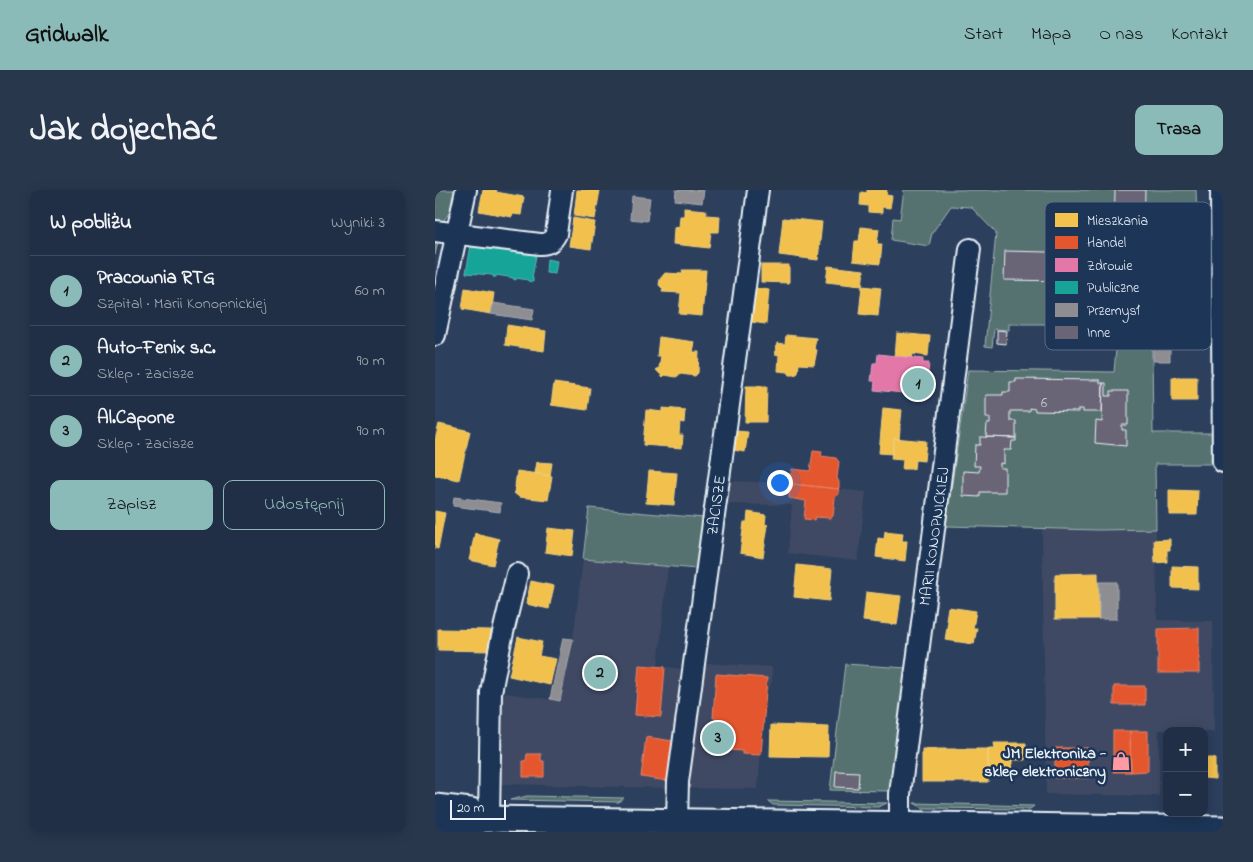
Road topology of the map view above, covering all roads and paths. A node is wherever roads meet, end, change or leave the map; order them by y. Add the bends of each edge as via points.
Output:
1 (466, 190) edge
2 (562, 190) edge
3 (758, 190) edge
4 (1221, 190) edge
5 (435, 231) edge
6 (457, 234) junction
7 (970, 249) dead end
8 (435, 335) edge
9 (1223, 462) edge
10 (517, 574) dead end
11 (435, 807) edge
12 (486, 819) junction
13 (677, 820) junction
14 (900, 824) junction
15 (556, 826) edge
16 (1223, 829) edge
17 (435, 831) edge

1 - 6 street
2 - 6 street via 557,225 549,243
3 - 13 street, ZACISZE via 679,774
4 - 9 street
5 - 6 street
6 - 8 street
7 - 14 street, MARII KONOPNICKIEJ via 900,794
10 - 12 street via 491,692
11 - 12 main road via 471,810
12 - 15 main road
12 - 17 main road via 456,830
13 - 14 main road
13 - 15 main road
14 - 16 main road

